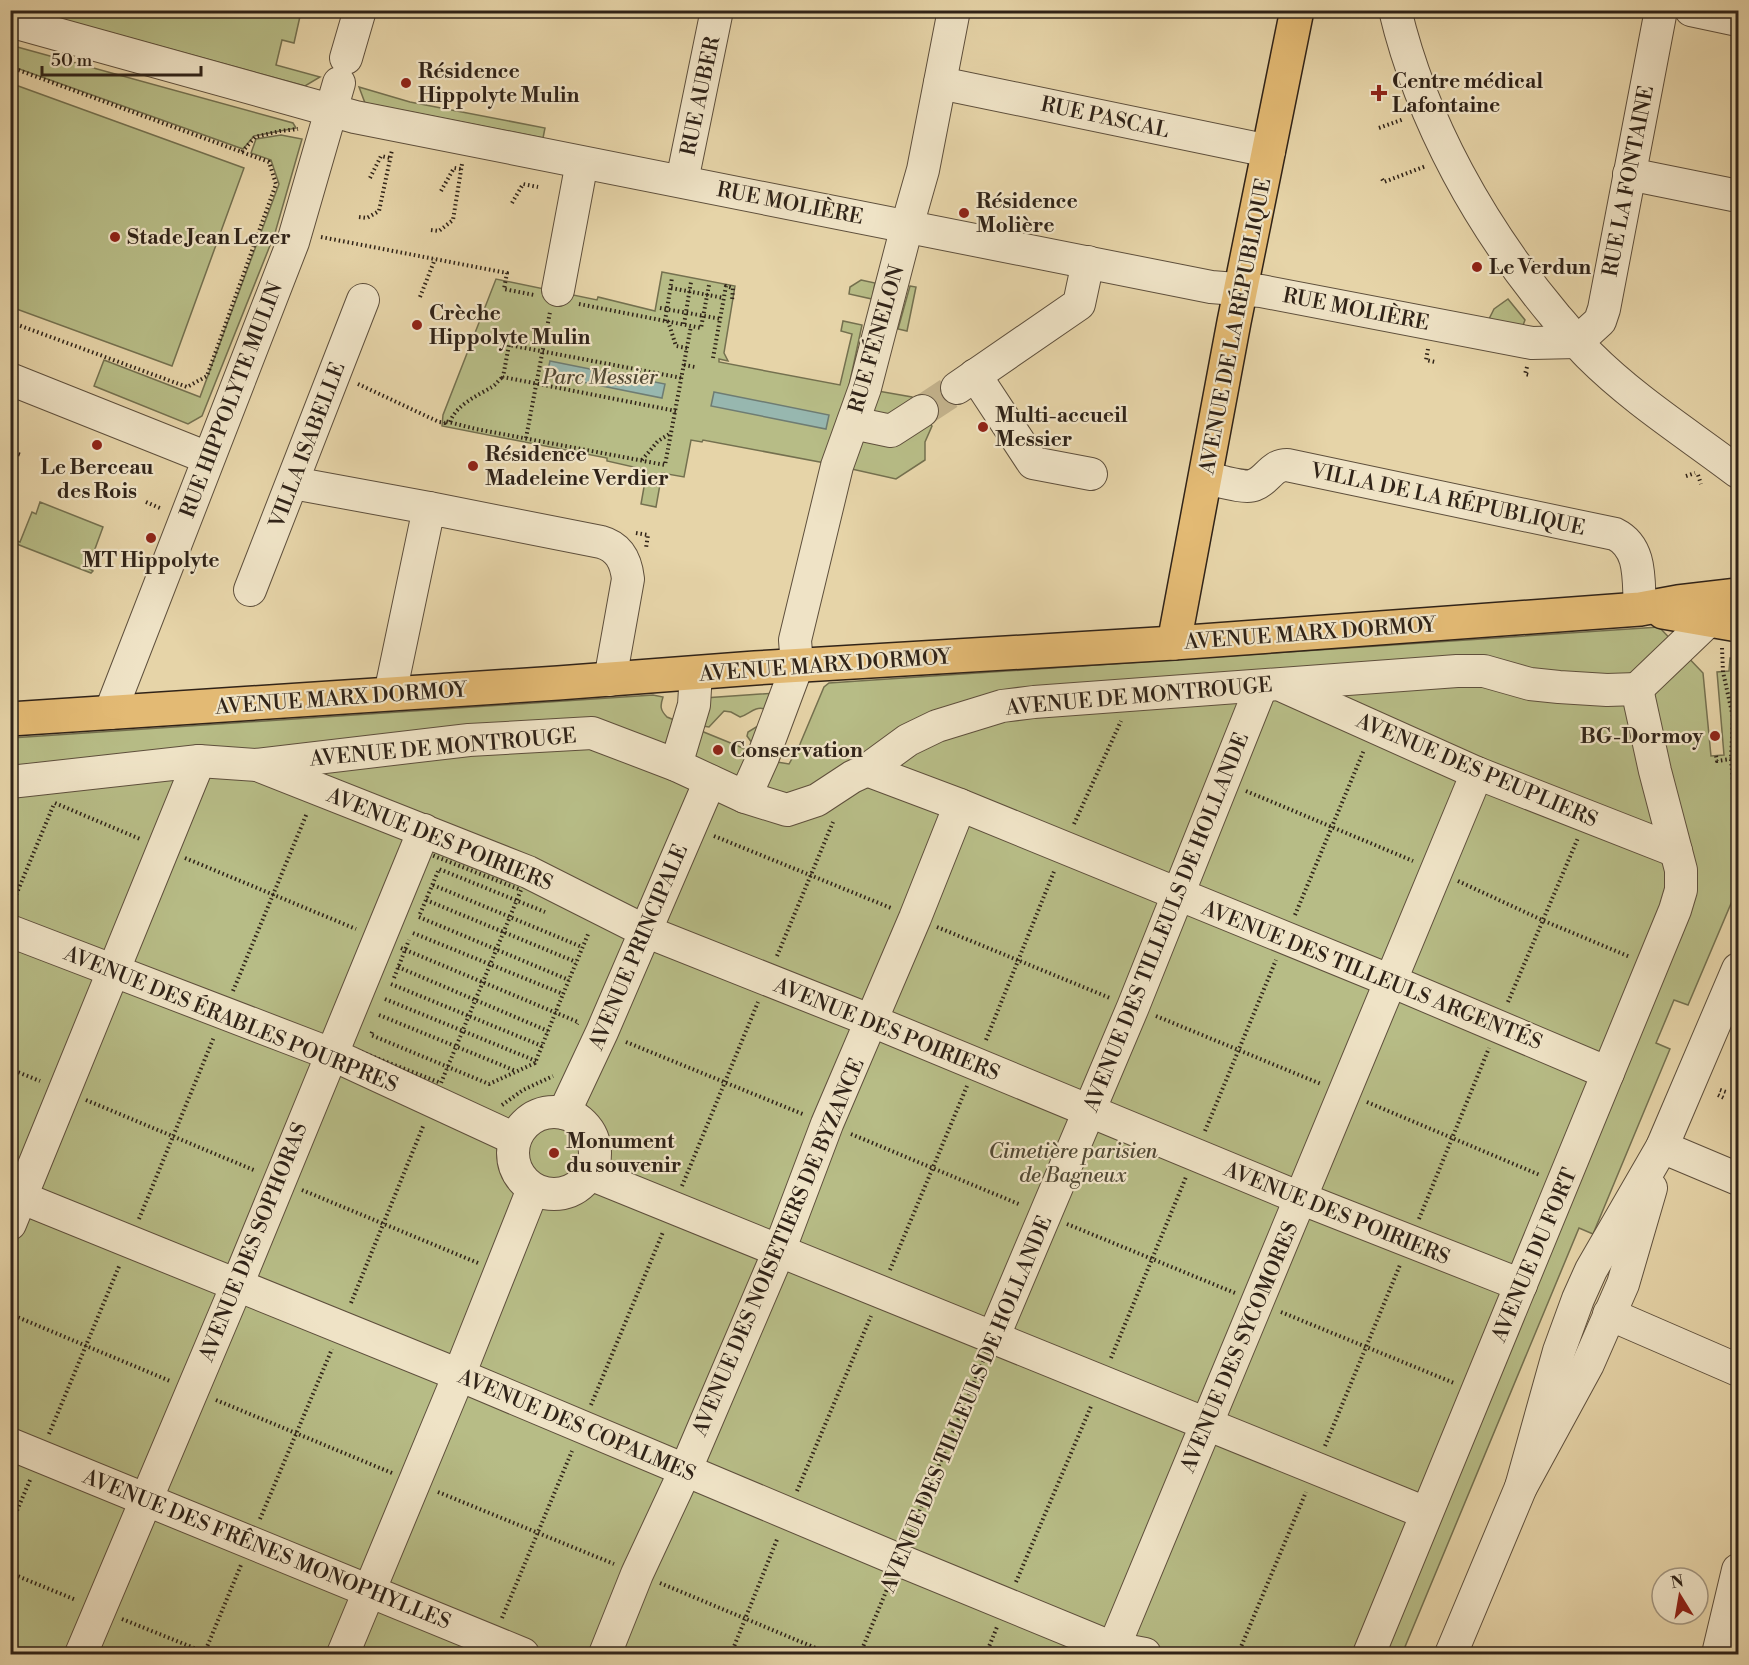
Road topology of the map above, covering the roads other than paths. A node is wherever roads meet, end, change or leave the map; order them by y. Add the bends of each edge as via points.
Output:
1 (360, 10) edge
2 (717, 10) edge
3 (954, 10) edge
4 (1297, 10) edge
5 (1395, 10) edge
6 (1661, 10) edge
7 (1691, 10) edge
8 (1738, 20) edge
9 (10, 21) edge
10 (940, 83) junction
11 (339, 84) junction
12 (1269, 151) junction
13 (1629, 174) junction
14 (579, 177) dead end
15 (682, 181) junction
16 (1738, 196) edge
17 (907, 226) junction
18 (1087, 265) junction
19 (1241, 289) junction
20 (363, 300) dead end
21 (556, 300) road end
22 (1577, 342) junction
23 (10, 379) edge
24 (922, 411) tunnel mouth
25 (853, 423) junction
26 (208, 458) junction
27 (1738, 472) edge
28 (1091, 474) dead end
29 (1206, 478) junction
30 (293, 483) junction
31 (429, 508) junction
32 (250, 590) dead end
33 (1738, 595) edge
34 (1640, 609) junction
35 (1723, 632) edge
36 (1174, 642) junction
37 (797, 666) junction
38 (696, 673) junction
39 (610, 680) junction
40 (1271, 686) junction
41 (1637, 689) junction
42 (390, 694) junction
43 (110, 713) junction
44 (10, 719) edge
45 (199, 761) junction
46 (257, 765) junction
47 (676, 765) junction
48 (867, 770) junction
49 (1477, 773) junction
50 (710, 781) junction
51 (10, 782) edge
52 (745, 797) junction
53 (960, 805) junction
54 (424, 830) junction
55 (1676, 851) junction
56 (1178, 895) junction
57 (10, 931) edge
58 (645, 931) junction
59 (113, 969) junction
60 (1737, 980) edge
61 (1391, 981) junction
62 (872, 1022) junction
63 (331, 1054) junction
64 (1608, 1074) junction
65 (1089, 1112) junction
66 (564, 1113) junction
67 (515, 1139) junction
68 (1662, 1147) junction
69 (590, 1174) junction
70 (1738, 1179) edge
71 (532, 1189) junction
72 (1300, 1198) junction
73 (14, 1205) edge
74 (779, 1251) junction
75 (237, 1285) junction
76 (1521, 1285) junction
77 (1578, 1299) junction
78 (1609, 1314) junction
79 (993, 1338) junction
80 (1738, 1370) edge
81 (459, 1375) junction
82 (1206, 1424) junction
83 (10, 1444) edge
84 (685, 1471) junction
85 (1521, 1487) junction
86 (145, 1500) junction
87 (1426, 1513) junction
88 (1738, 1570) edge
89 (369, 1591) junction
90 (1112, 1651) edge
91 (81, 1654) edge
92 (343, 1654) edge
93 (523, 1654) edge
94 (605, 1654) edge
95 (1145, 1654) edge
96 (1369, 1654) edge
97 (1451, 1654) edge
98 (1718, 1654) edge

1 - 11 street, RUE HIPPOLYTE MULIN
2 - 15 street, RUE AUBER
3 - 10 street, RUE FÉNELON
4 - 12 main road, AVENUE DE LA RÉPUBLIQUE
5 - 22 street via 1405,49 1438,132 1471,195 1520,273
6 - 13 street, RUE LA FONTAINE
7 - 8 street
9 - 11 street, RUE MOLIÈRE
10 - 12 street, RUE PASCAL
10 - 17 street, RUE FÉNELON
11 - 15 street, RUE MOLIÈRE via 366,120
11 - 26 street, RUE HIPPOLYTE MULIN via 293,242
12 - 19 main road, AVENUE DE LA RÉPUBLIQUE
13 - 16 street
13 - 22 street, RUE LA FONTAINE via 1604,309 1600,321
14 - 21 street
15 - 17 street, RUE MOLIÈRE
17 - 18 street, RUE MOLIÈRE
17 - 25 street, RUE FÉNELON
18 - 19 street, RUE MOLIÈRE
18 - 28 street via 1079,304 966,381 1033,463
19 - 22 street, RUE MOLIÈRE via 1532,343
19 - 29 main road, AVENUE DE LA RÉPUBLIQUE
20 - 30 street, VILLA ISABELLE
22 - 27 street via 1620,384
23 - 26 street
24 - 25 street via 891,431
25 - 37 street, RUE FÉNELON via 837,466 795,640
26 - 43 street, RUE HIPPOLYTE MULIN
29 - 34 street, VILLA DE LA RÉPUBLIQUE via 1249,487 1278,466 1287,465 1615,534 1627,542 1636,558
29 - 36 main road, AVENUE DE LA RÉPUBLIQUE
30 - 31 street
30 - 32 street, VILLA ISABELLE
31 - 39 street via 601,542 621,554 628,579
31 - 42 street
33 - 34 main road, AVENUE MARX DORMOY
34 - 35 main road, AVENUE MARX DORMOY
34 - 36 main road, AVENUE MARX DORMOY
35 - 41 street via 1680,650
36 - 37 main road, AVENUE MARX DORMOY
37 - 38 main road, AVENUE MARX DORMOY
37 - 52 street
38 - 39 main road, AVENUE MARX DORMOY
38 - 47 street via 694,705
39 - 42 main road, AVENUE MARX DORMOY
40 - 41 street, AVENUE DE MONTROUGE via 1484,671 1530,684
40 - 48 street, AVENUE DE MONTROUGE via 1002,706 937,726 908,740
40 - 49 street, AVENUE DES PEUPLIERS
40 - 56 street, AVENUE DES TILLEULS DE HOLLANDE
41 - 55 street
42 - 43 main road, AVENUE MARX DORMOY
43 - 44 main road, AVENUE MARX DORMOY
45 - 46 street, AVENUE DE MONTROUGE
45 - 51 street, AVENUE DE MONTROUGE
45 - 59 street
46 - 47 street, AVENUE DE MONTROUGE via 469,740 592,733
46 - 54 street, AVENUE DES POIRIERS
47 - 50 street, AVENUE DE MONTROUGE
48 - 52 street, AVENUE DE MONTROUGE via 817,800 787,810
48 - 53 street, AVENUE DES TILLEULS ARGENTÉS
49 - 55 street, AVENUE DES PEUPLIERS
49 - 61 street, AVENUE DES SYCOMORES
50 - 52 street, AVENUE DE MONTROUGE
50 - 58 street, AVENUE PRINCIPALE
53 - 56 street, AVENUE DES TILLEULS ARGENTÉS
53 - 62 street, AVENUE DES NOISETIERS DE BYZANCE
54 - 58 street, AVENUE DES POIRIERS via 527,886
54 - 63 street, AVENUE DES SOPHORAS
55 - 64 street, AVENUE DU FORT via 1681,880 1675,910
56 - 61 street, AVENUE DES TILLEULS ARGENTÉS
56 - 65 street, AVENUE DES TILLEULS DE HOLLANDE
57 - 59 street, AVENUE DES ÉRABLES POURPRES
58 - 62 street, AVENUE DES POIRIERS
58 - 66 street, AVENUE PRINCIPALE via 592,1022
59 - 63 street, AVENUE DES ÉRABLES POURPRES
59 - 73 street
60 - 68 street
61 - 64 street, AVENUE DES TILLEULS ARGENTÉS
61 - 72 street, AVENUE DES SYCOMORES
62 - 65 street, AVENUE DES POIRIERS
62 - 74 street, AVENUE DES NOISETIERS DE BYZANCE via 827,1124
63 - 67 street, AVENUE DES ÉRABLES POURPRES
63 - 75 street, AVENUE DES SOPHORAS
64 - 76 street, AVENUE DU FORT
65 - 72 street, AVENUE DES POIRIERS
65 - 79 street, AVENUE DES TILLEULS DE HOLLANDE
66 - 67 street via 540,1114 525,1124
66 - 69 street via 586,1126 592,1137 596,1150
67 - 71 street via 515,1167
68 - 70 street
68 - 77 street via 1590,1270
68 - 78 street via 1623,1284
69 - 71 street via 582,1185 558,1195
69 - 74 street
71 - 81 street
72 - 76 street, AVENUE DES POIRIERS
72 - 82 street, AVENUE DES SYCOMORES
73 - 75 street, AVENUE DES COPALMES via 130,1242
74 - 79 street
74 - 84 street, AVENUE DES NOISETIERS DE BYZANCE
75 - 81 street, AVENUE DES COPALMES
75 - 86 street, AVENUE DES SOPHORAS
76 - 87 street, AVENUE DU FORT
77 - 78 street via 1578,1311 1586,1320 1598,1321
77 - 85 street via 1559,1351
78 - 80 street
78 - 85 street via 1588,1364
79 - 82 street
81 - 84 street, AVENUE DES COPALMES
81 - 89 street
82 - 87 street
82 - 90 street, AVENUE DES SYCOMORES
83 - 86 street, AVENUE DES FRÊNES MONOPHYLLES
84 - 90 street, AVENUE DES COPALMES
84 - 94 street, AVENUE DES NOISETIERS DE BYZANCE
85 - 97 street
86 - 89 street, AVENUE DES FRÊNES MONOPHYLLES
86 - 91 street, AVENUE DES SOPHORAS
87 - 96 street, AVENUE DU FORT
88 - 98 street
89 - 92 street
89 - 93 street, AVENUE DES FRÊNES MONOPHYLLES
90 - 95 street, AVENUE DES COPALMES

